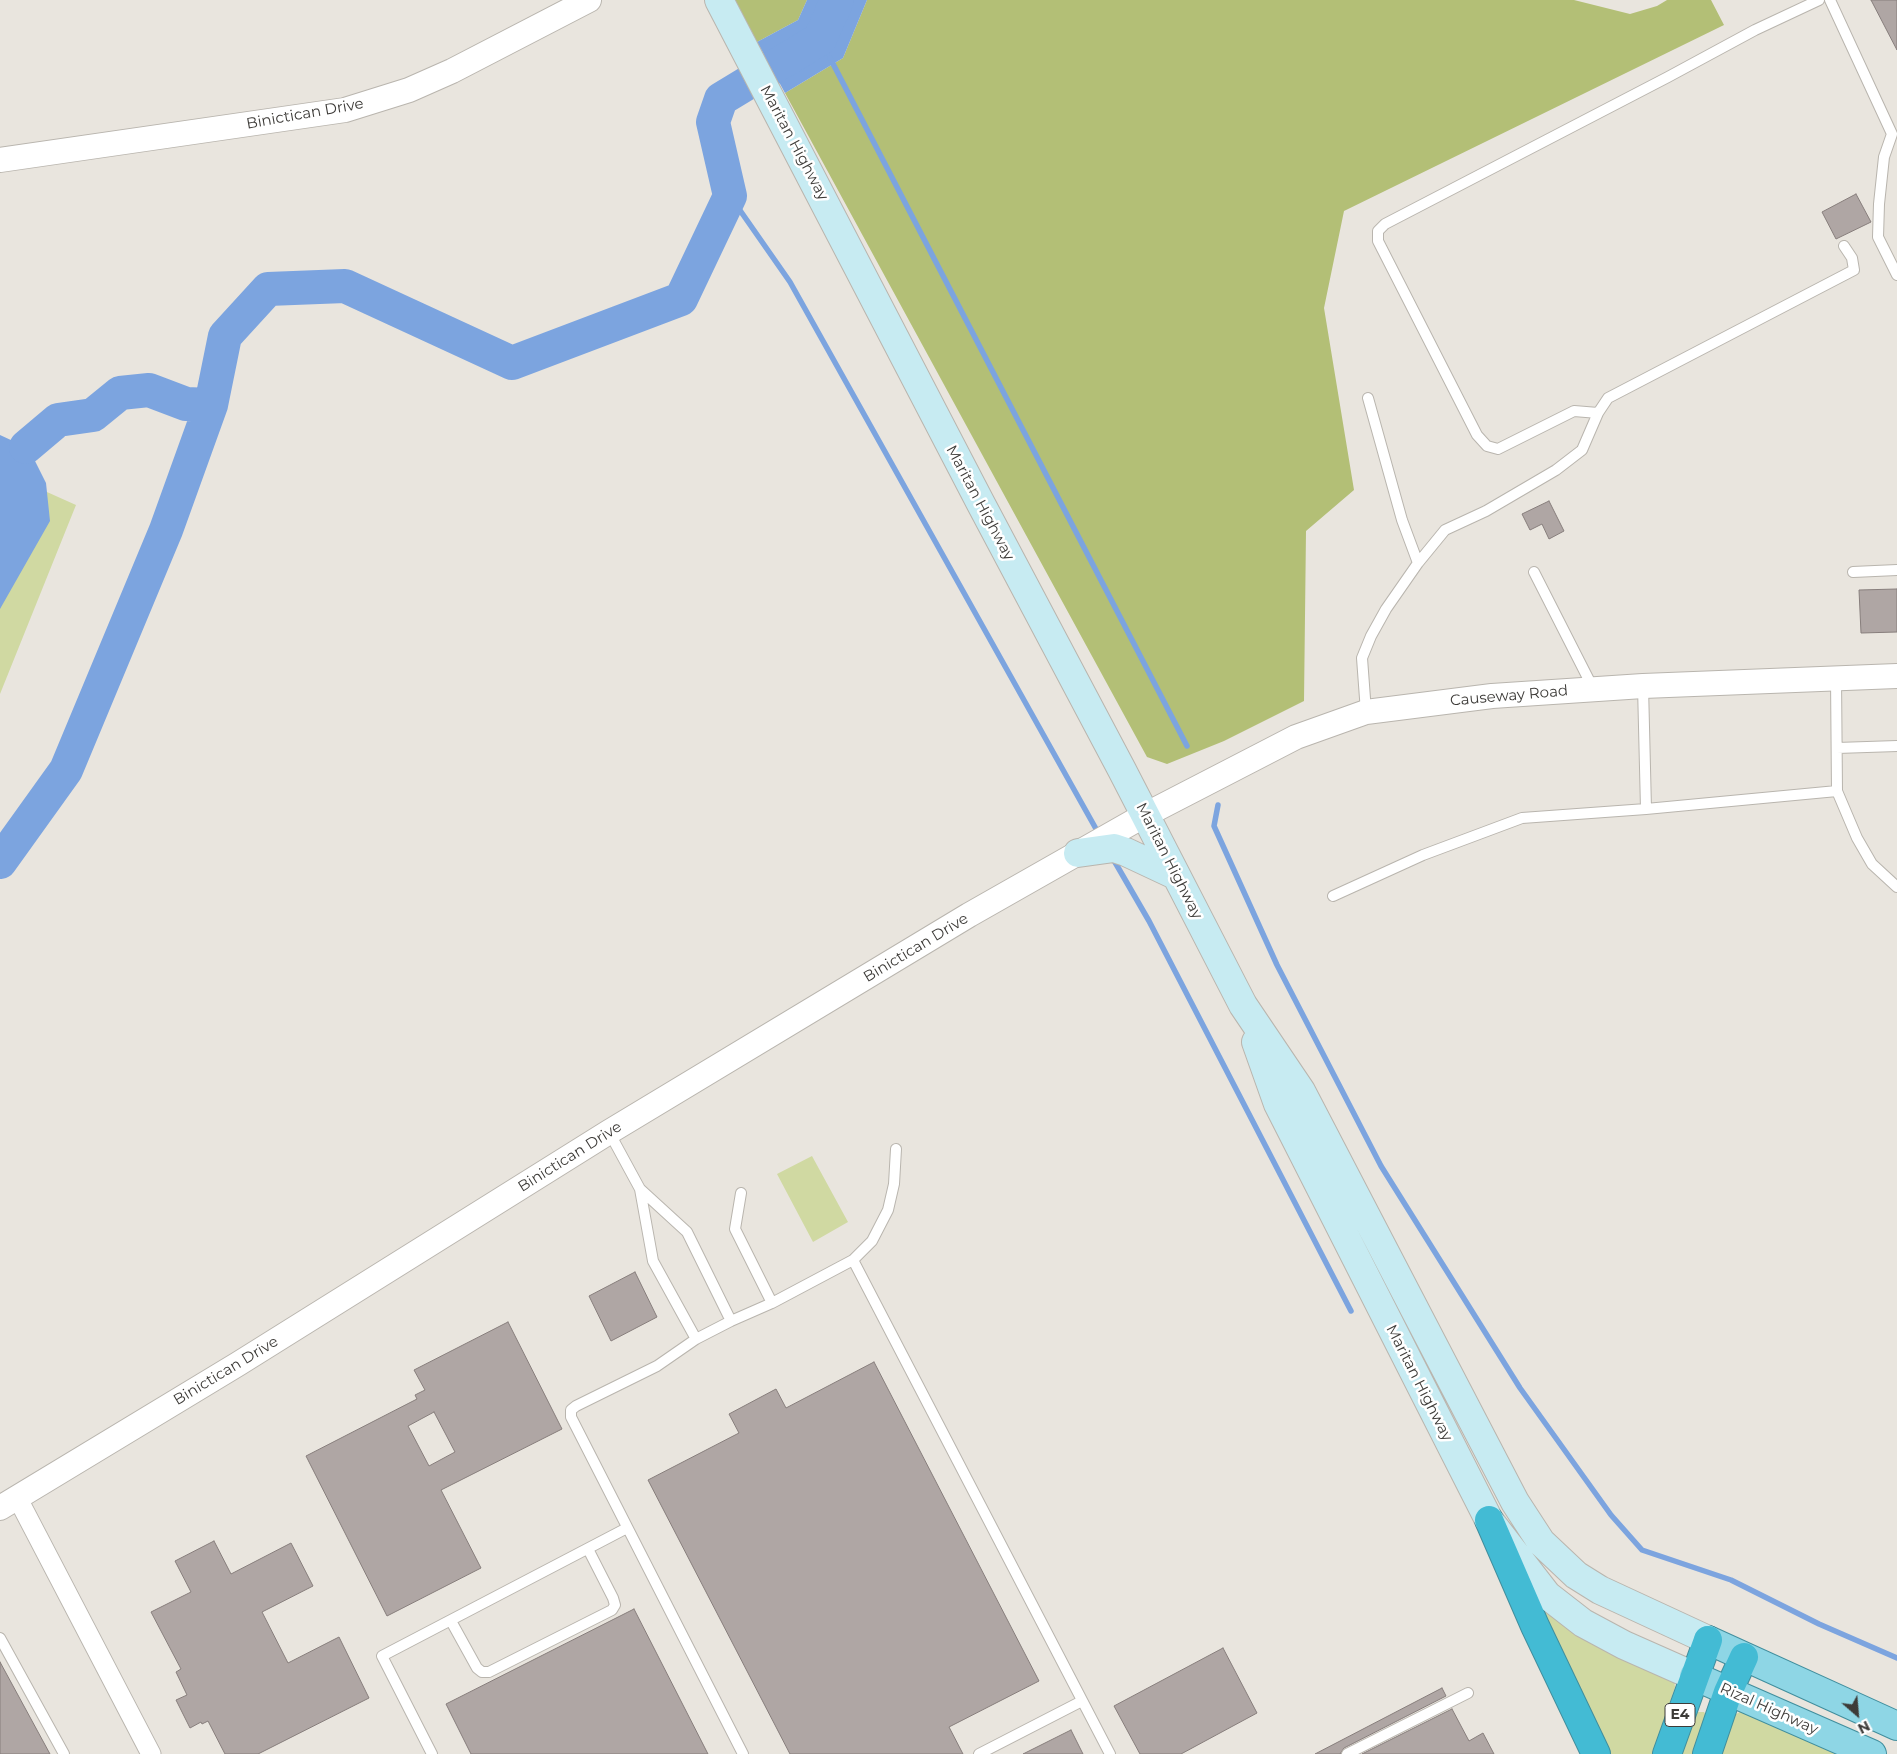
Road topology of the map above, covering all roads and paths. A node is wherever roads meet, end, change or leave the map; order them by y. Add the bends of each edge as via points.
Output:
1 (589, 0) edge
2 (1819, 0) edge
3 (1830, 0) edge
4 (719, 1) edge
5 (1894, 133) edge
6 (0, 160) edge
7 (1844, 246) dead end
8 (1897, 275) edge
9 (1368, 398) dead end
10 (1598, 412) junction
11 (1418, 563) junction
12 (1897, 570) edge
13 (1534, 572) dead end
14 (1853, 572) dead end
15 (1897, 676) edge
16 (1836, 678) junction
17 (1643, 686) junction
18 (1594, 689) junction
19 (1366, 712) junction
20 (1897, 746) edge
21 (1836, 748) junction
22 (1838, 791) junction
23 (1646, 809) junction
24 (1145, 815) junction
25 (1078, 853) junction
26 (1176, 875) junction
27 (1897, 887) edge
28 (1333, 896) dead end
29 (1242, 1005) junction
30 (609, 1132) junction
31 (896, 1149) dead end
32 (640, 1189) junction
33 (741, 1193) dead end
34 (853, 1260) junction
35 (772, 1303) junction
36 (731, 1321) junction
37 (696, 1340) junction
38 (9, 1502) edge
39 (1489, 1520) junction
40 (627, 1528) junction
41 (588, 1549) junction
42 (451, 1621) junction
43 (0, 1638) edge
44 (1708, 1640) junction
45 (1744, 1657) junction
46 (1694, 1676) junction
47 (1728, 1692) junction
48 (1468, 1693) dead end
49 (1082, 1701) junction
50 (1897, 1726) edge
51 (64, 1754) edge
52 (151, 1754) edge
53 (432, 1754) edge
54 (743, 1754) edge
55 (979, 1754) edge
56 (1110, 1754) edge
57 (1347, 1754) edge
58 (1596, 1754) edge
59 (1667, 1754) edge
60 (1707, 1754) edge
61 (1872, 1754) edge

1 - 6 street, Binictican Drive via 443,75 409,90 344,110
2 - 10 lane via 1755,30 1385,224 1378,231 1378,241 1477,435 1487,446 1498,449 1574,411
3 - 5 lane
4 - 24 main road, Maritan Highway
5 - 8 lane via 1884,157 1878,204 1878,238
7 - 10 lane via 1852,258 1854,270 1608,398
9 - 11 lane via 1402,520
10 - 11 lane via 1582,450 1556,470 1486,511 1445,530
11 - 19 lane via 1386,609 1362,658
12 - 14 lane
13 - 18 lane
15 - 16 street, Causeway Road
16 - 17 street, Causeway Road
16 - 21 lane
17 - 18 street, Causeway Road
17 - 23 lane
18 - 19 street, Causeway Road via 1492,696
19 - 24 street, Causeway Road via 1296,738
20 - 21 lane
21 - 22 lane
22 - 23 lane
22 - 27 lane via 1857,838 1872,864
23 - 28 lane via 1522,818 1423,855
24 - 25 street, Binictican Drive
24 - 26 main road, Maritan Highway
25 - 26 main road via 1114,848
25 - 30 street, Binictican Drive
26 - 29 main road, Maritan Highway
29 - 39 main road, Maritan Highway via 1278,1104
29 - 44 main road, Maritan Highway via 1301,1091 1515,1502 1541,1542 1576,1575 1600,1590
30 - 32 lane
30 - 38 street, Binictican Drive via 238,1364
31 - 34 lane via 894,1184 888,1210 872,1241
32 - 36 lane via 686,1232
32 - 37 lane via 652,1261
33 - 35 lane via 735,1229
34 - 35 lane
34 - 49 lane
35 - 36 lane
36 - 37 lane
37 - 40 lane via 657,1366 571,1410 571,1417
38 - 52 street
39 - 46 main road, Maritan Highway via 1546,1595 1624,1645
39 - 58 highway
40 - 41 lane
40 - 54 lane
41 - 42 lane
41 - 42 lane via 613,1598 615,1605 612,1610 489,1672 477,1668
42 - 53 lane via 382,1656
43 - 51 lane
44 - 45 main road
44 - 46 highway, E4
45 - 47 highway, E4
45 - 50 main road
46 - 47 main road, Rizal Highway
46 - 59 highway, E4
47 - 60 highway, E4
47 - 61 main road, Rizal Highway
48 - 57 lane
49 - 55 lane
49 - 56 lane

